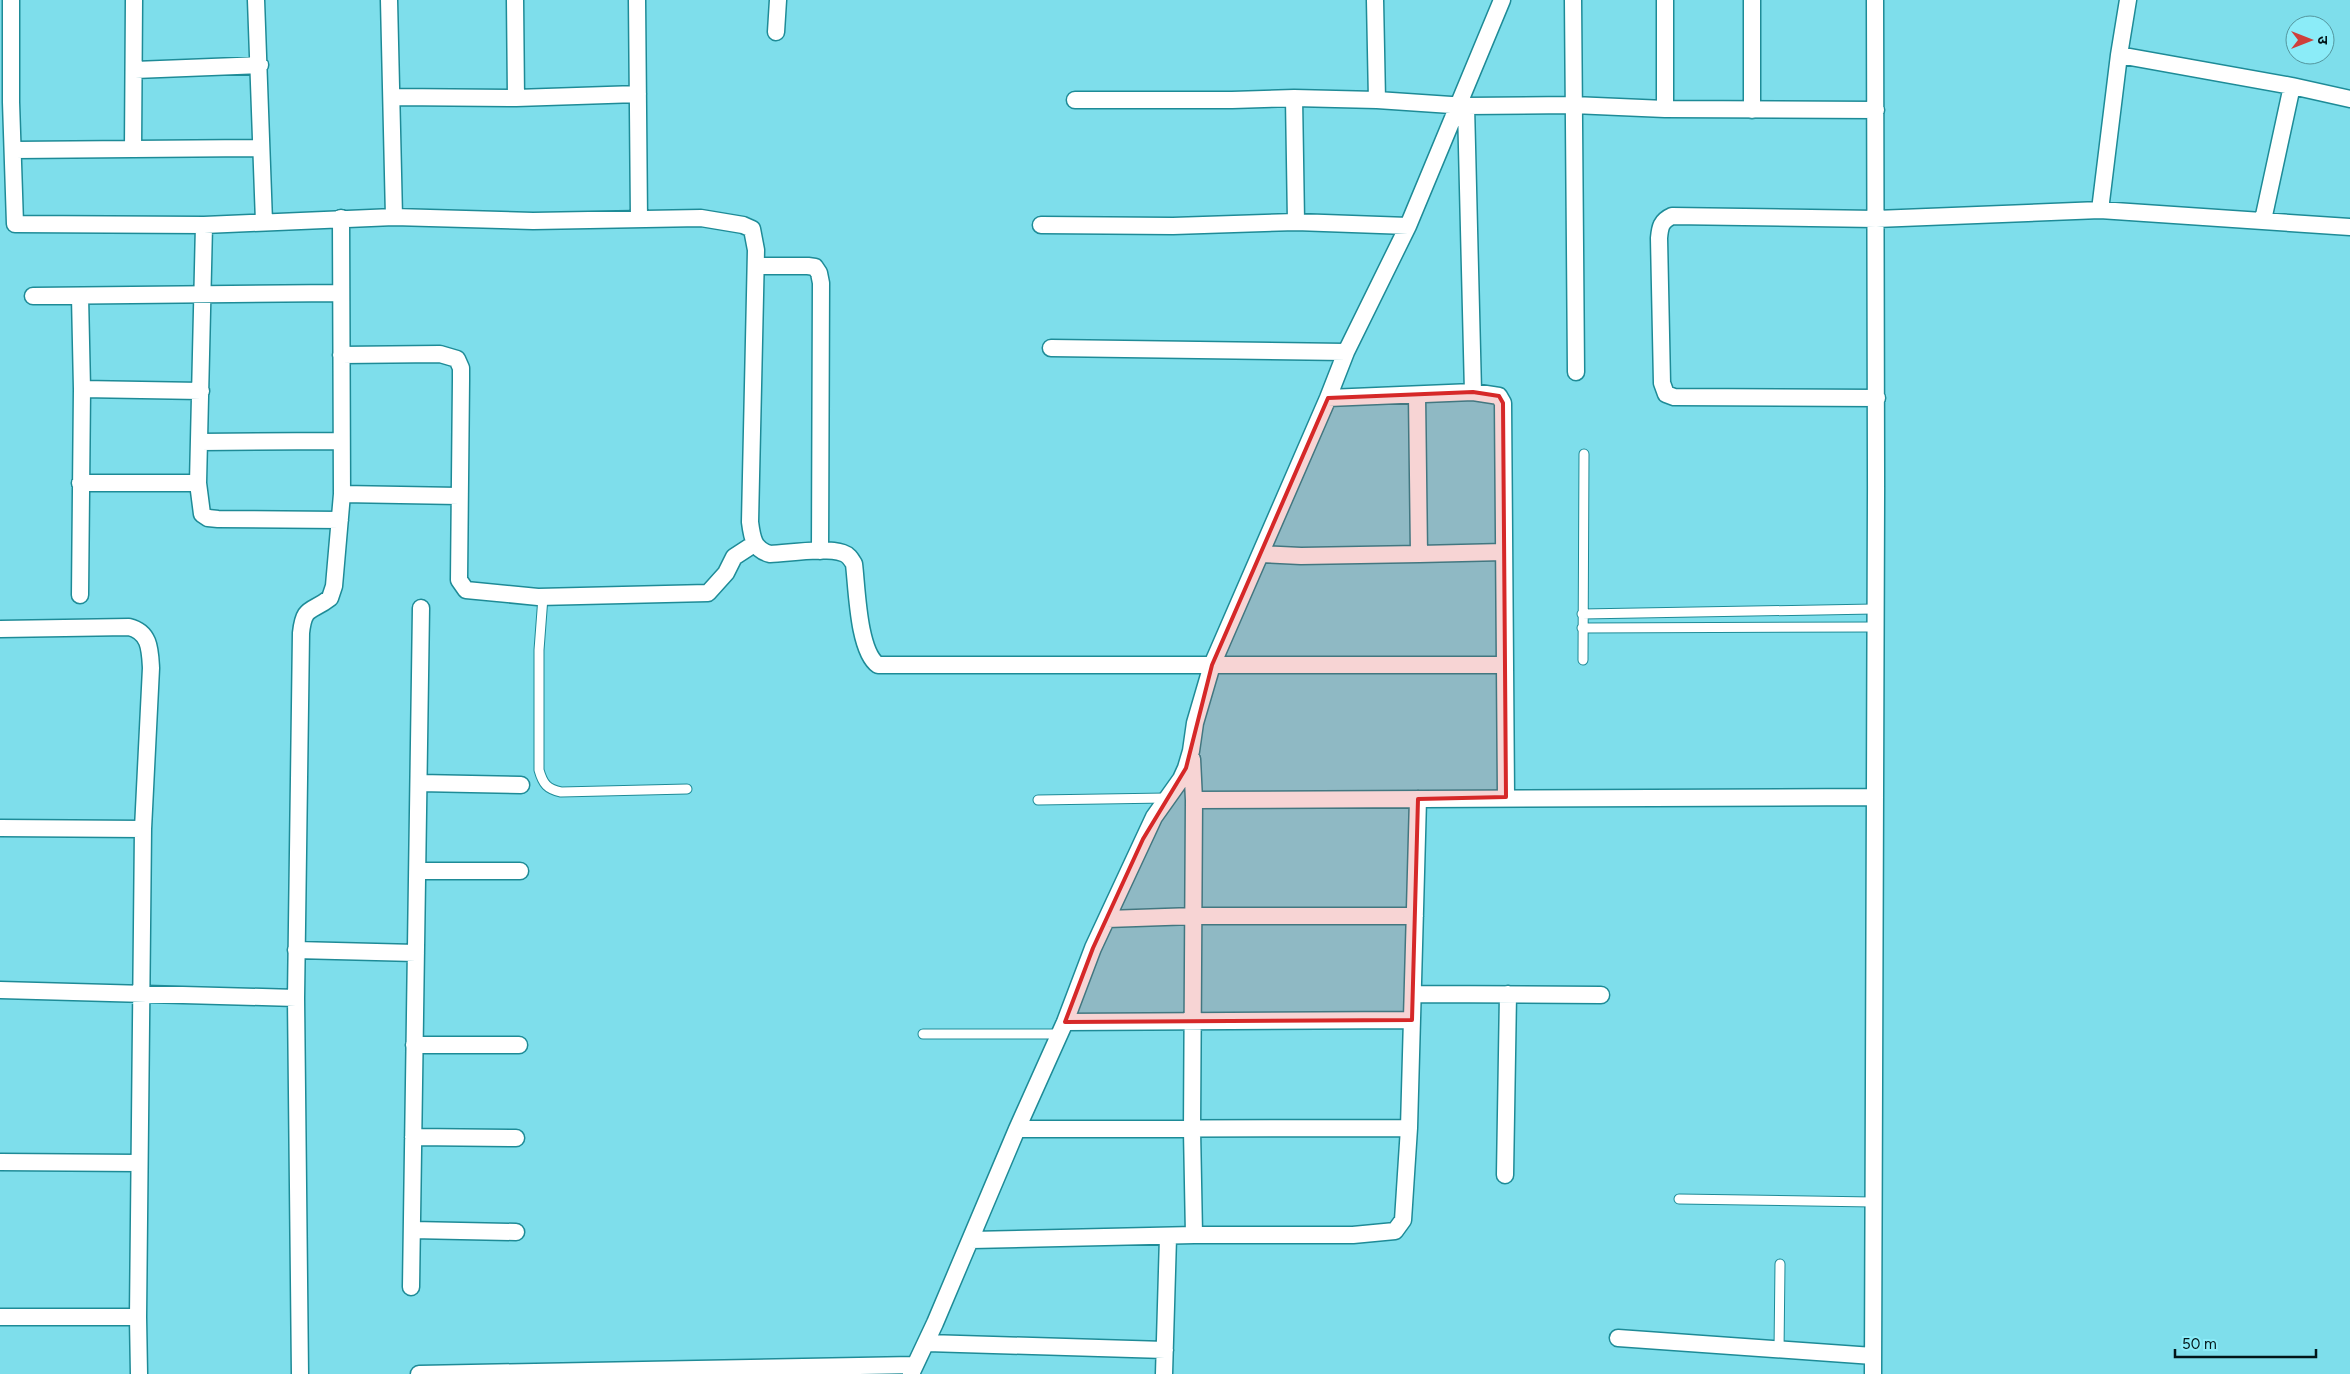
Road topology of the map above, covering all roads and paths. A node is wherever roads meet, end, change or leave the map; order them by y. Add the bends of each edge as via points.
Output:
1 (11, 0) edge
2 (134, 0) edge
3 (256, 0) edge
4 (389, 0) edge
5 (515, 0) edge
6 (637, 0) edge
7 (778, 0) edge
8 (1375, 0) edge
9 (1502, 0) edge
10 (1573, 0) edge
11 (1665, 0) edge
12 (1752, 0) edge
13 (1875, 0) edge
14 (2128, 0) edge
15 (776, 32) dead end
16 (2119, 55) junction
17 (260, 65) junction
18 (135, 70) junction
19 (2292, 86) junction
20 (638, 94) junction
21 (393, 97) junction
22 (516, 98) junction
23 (1294, 98) junction
24 (2350, 99) edge
25 (1075, 100) dead end
26 (1377, 100) junction
27 (1573, 105) junction
28 (1462, 106) junction
29 (1665, 109) junction
30 (1752, 110) junction
31 (1876, 110) junction
32 (261, 148) junction
33 (133, 149) junction
34 (14, 150) junction
35 (2100, 210) junction
36 (394, 217) junction
37 (341, 218) junction
38 (639, 219) junction
39 (1876, 219) junction
40 (2263, 220) junction
41 (264, 222) junction
42 (1296, 222) junction
43 (7, 224) edge
44 (204, 225) junction
45 (1041, 225) dead end
46 (1408, 226) junction
47 (2350, 228) edge
48 (756, 266) junction
49 (340, 293) junction
50 (204, 295) junction
51 (34, 296) dead end
52 (80, 296) junction
53 (1051, 348) dead end
54 (1346, 352) junction
55 (341, 355) junction
56 (1576, 372) dead end
57 (82, 389) junction
58 (201, 391) junction
59 (1473, 392) junction
60 (1417, 395) junction
61 (1328, 398) junction
62 (1877, 398) junction
63 (340, 440) junction
64 (200, 442) junction
65 (1584, 454) dead end
66 (80, 483) junction
67 (198, 483) junction
68 (342, 494) junction
69 (459, 496) junction
70 (340, 520) junction
71 (754, 544) junction
72 (820, 552) junction
73 (1504, 552) junction
74 (1261, 554) junction
75 (1418, 554) junction
76 (80, 595) dead end
77 (543, 597) junction
78 (421, 608) dead end
79 (1874, 610) junction
80 (1582, 614) junction
81 (0, 628) edge
82 (1582, 628) junction
83 (1874, 628) junction
84 (1583, 660) dead end
85 (1504, 664) junction
86 (1212, 665) junction
87 (1191, 751) junction
88 (418, 783) junction
89 (521, 785) dead end
90 (686, 789) dead end
91 (1506, 797) junction
92 (1875, 797) junction
93 (1166, 798) junction
94 (1418, 799) junction
95 (1038, 800) dead end
96 (1194, 800) junction
97 (0, 828) edge
98 (143, 829) junction
99 (417, 871) junction
100 (520, 871) dead end
101 (1194, 916) junction
102 (1415, 916) junction
103 (1107, 919) junction
104 (296, 950) junction
105 (416, 952) junction
106 (0, 990) edge
107 (142, 994) junction
108 (1413, 994) junction
109 (1508, 994) junction
110 (1601, 995) dead end
111 (296, 998) junction
112 (1412, 1020) junction
113 (1194, 1022) junction
114 (1063, 1028) junction
115 (923, 1034) dead end
116 (414, 1046) junction
117 (519, 1046) dead end
118 (1409, 1128) junction
119 (1017, 1129) junction
120 (1192, 1130) junction
121 (413, 1136) junction
122 (516, 1138) dead end
123 (0, 1162) edge
124 (139, 1163) junction
125 (1505, 1176) dead end
126 (1679, 1199) dead end
127 (1874, 1202) junction
128 (412, 1230) junction
129 (516, 1232) dead end
130 (1194, 1235) junction
131 (1168, 1237) junction
132 (971, 1240) junction
133 (1780, 1264) dead end
134 (411, 1287) dead end
135 (0, 1317) edge
136 (138, 1317) junction
137 (1618, 1338) dead end
138 (927, 1343) junction
139 (1165, 1350) junction
140 (1779, 1351) junction
141 (1873, 1356) junction
142 (912, 1370) edge
143 (139, 1374) edge
144 (300, 1374) edge
145 (419, 1374) edge
146 (1164, 1374) edge
147 (1873, 1374) edge

1 - 34 street
2 - 18 street
3 - 17 street
4 - 21 street
5 - 22 street
6 - 20 street
7 - 15 street
8 - 26 street
9 - 28 street
10 - 27 street
11 - 29 street
12 - 30 street
13 - 31 street
14 - 16 street
16 - 19 street
16 - 35 street
17 - 18 street
17 - 32 street
18 - 33 street
19 - 24 street
19 - 40 street
20 - 22 street
20 - 38 street
21 - 22 street
21 - 36 street
23 - 25 street
23 - 26 street
23 - 42 street
26 - 28 street
27 - 28 street
27 - 29 street
27 - 56 street
28 - 46 street
28 - 59 street
29 - 30 street
30 - 31 street
31 - 39 street
32 - 33 street
32 - 41 street
33 - 34 street
34 - 43 street
35 - 39 street
35 - 40 street
36 - 37 street
36 - 38 street via 533,221
37 - 41 street
37 - 49 street
38 - 48 street via 701,218 743,225 752,229 755,237
39 - 62 street
39 - 62 street via 1672,216 1664,220 1659,238 1662,383 1666,394 1674,397
40 - 47 street
41 - 44 street
42 - 45 street via 1173,226
42 - 46 street
43 - 44 street
44 - 50 street
46 - 54 street
48 - 71 street via 750,522
48 - 72 street via 815,267 822,283
49 - 50 street
49 - 55 street
50 - 52 street
50 - 58 street
51 - 52 street
52 - 57 street
53 - 54 street
54 - 61 street
55 - 63 street
55 - 69 street via 440,354 457,359 461,368
57 - 58 street
57 - 66 street
58 - 64 street
59 - 60 street
59 - 73 street via 1499,396 1503,403
60 - 61 street
60 - 75 street
61 - 74 street
62 - 79 street
63 - 64 street
63 - 68 street
64 - 67 street
65 - 80 lane
66 - 67 street
66 - 76 street
67 - 70 street via 202,514 208,518
68 - 69 street
68 - 70 street
69 - 77 street via 459,580 462,587 473,592
70 - 104 street via 330,598 308,610 302,619 300,633
71 - 72 street via 770,554
71 - 77 street via 734,557 726,574 708,593
72 - 86 street via 842,552 854,564 863,633 868,654 878,665
73 - 75 street
73 - 85 street
74 - 75 street
74 - 86 street
77 - 90 lane via 538,701 539,770 543,783 549,789 561,792
78 - 88 street
79 - 80 lane
79 - 83 street
80 - 82 lane
81 - 98 street via 129,627 144,635 149,644 150,668
82 - 83 lane
82 - 84 lane
83 - 92 street
85 - 86 street
85 - 91 street
86 - 87 street via 1195,723
87 - 93 street via 1181,779
87 - 96 street
88 - 89 street
88 - 99 street
91 - 92 street
91 - 94 street
92 - 127 street
93 - 95 lane
93 - 103 street
94 - 96 street
94 - 102 street
96 - 101 street
97 - 98 street
98 - 107 street
99 - 100 street
99 - 105 street
101 - 102 street
101 - 103 street
101 - 113 street
102 - 108 street
103 - 114 street
104 - 105 street
104 - 111 street
105 - 116 street
106 - 107 street
107 - 111 street
107 - 124 street
108 - 109 street
108 - 112 street
109 - 110 street
109 - 125 street
111 - 144 street
112 - 113 street
112 - 118 street
113 - 114 street
113 - 120 street
114 - 115 lane
114 - 119 street
116 - 117 street
116 - 121 street
118 - 120 street
118 - 130 street via 1403,1220 1395,1230 1353,1235
119 - 120 street
119 - 132 street
120 - 130 street
121 - 122 street
121 - 128 street
123 - 124 street
124 - 136 street
126 - 127 lane
127 - 141 street
128 - 129 street
128 - 134 street
130 - 131 street
131 - 132 street
131 - 139 street
132 - 138 street
133 - 140 lane
135 - 136 street
136 - 143 street
137 - 140 street
138 - 139 street
138 - 142 street
139 - 146 street
140 - 141 street
141 - 147 street
142 - 145 street

